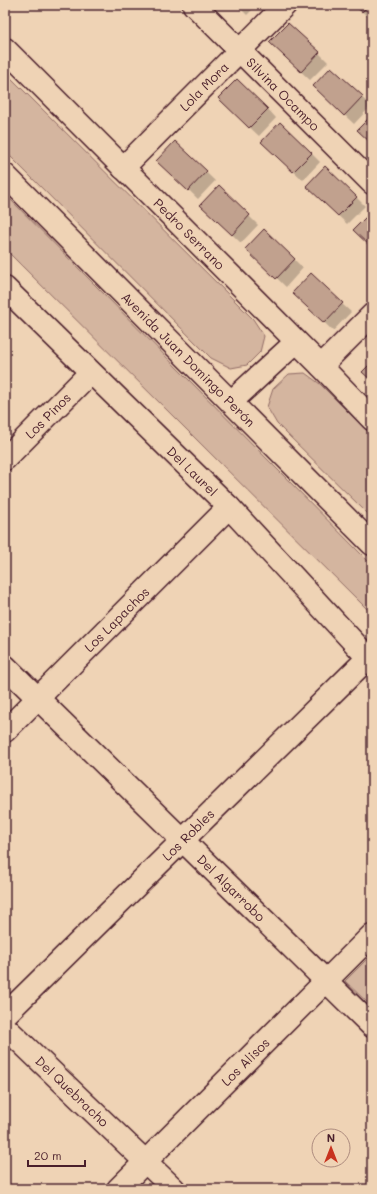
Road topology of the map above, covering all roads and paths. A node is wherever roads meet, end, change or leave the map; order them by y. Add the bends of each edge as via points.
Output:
1 (194, 5) edge
2 (285, 5) edge
3 (5, 49) edge
4 (240, 51) junction
5 (123, 168) junction
6 (5, 174) edge
7 (372, 183) edge
8 (5, 288) edge
9 (372, 315) edge
10 (296, 342) junction
11 (321, 366) junction
12 (90, 373) junction
13 (231, 402) junction
14 (372, 419) edge
15 (5, 459) edge
16 (229, 507) junction
17 (372, 544) edge
18 (371, 658) edge
19 (5, 666) edge
20 (38, 698) junction
21 (5, 731) edge
22 (182, 840) junction
23 (372, 935) edge
24 (326, 981) junction
25 (5, 1016) edge
26 (372, 1026) edge
27 (5, 1027) edge
28 (145, 1161) junction
29 (118, 1189) edge
30 (174, 1189) edge

1 - 4 street, Silvina Ocampo
2 - 4 street, Lola Mora
3 - 5 street, Pedro Serrano
4 - 5 street, Lola Mora
4 - 7 street, Silvina Ocampo
5 - 10 street, Pedro Serrano
6 - 13 street, Avenida Juan Domingo Perón
8 - 12 street, Del Laurel
9 - 11 street
10 - 11 street, Pedro Serrano
10 - 13 street
11 - 14 street, Pedro Serrano
12 - 15 street, Los Pinos
12 - 16 street, Del Laurel
13 - 17 street, Avenida Juan Domingo Perón
16 - 18 street, Del Laurel
16 - 20 street, Los Lapachos
18 - 22 street, Los Robles
19 - 20 street, Del Algarrobo
20 - 21 street, Los Lapachos
20 - 22 street, Del Algarrobo
22 - 24 street, Del Algarrobo
22 - 25 street, Los Robles
23 - 24 street, Los Alisos
24 - 26 street, Del Algarrobo
24 - 28 street, Los Alisos
27 - 28 street, Del Quebracho
28 - 29 street, Los Alisos
28 - 30 street, Del Quebracho

